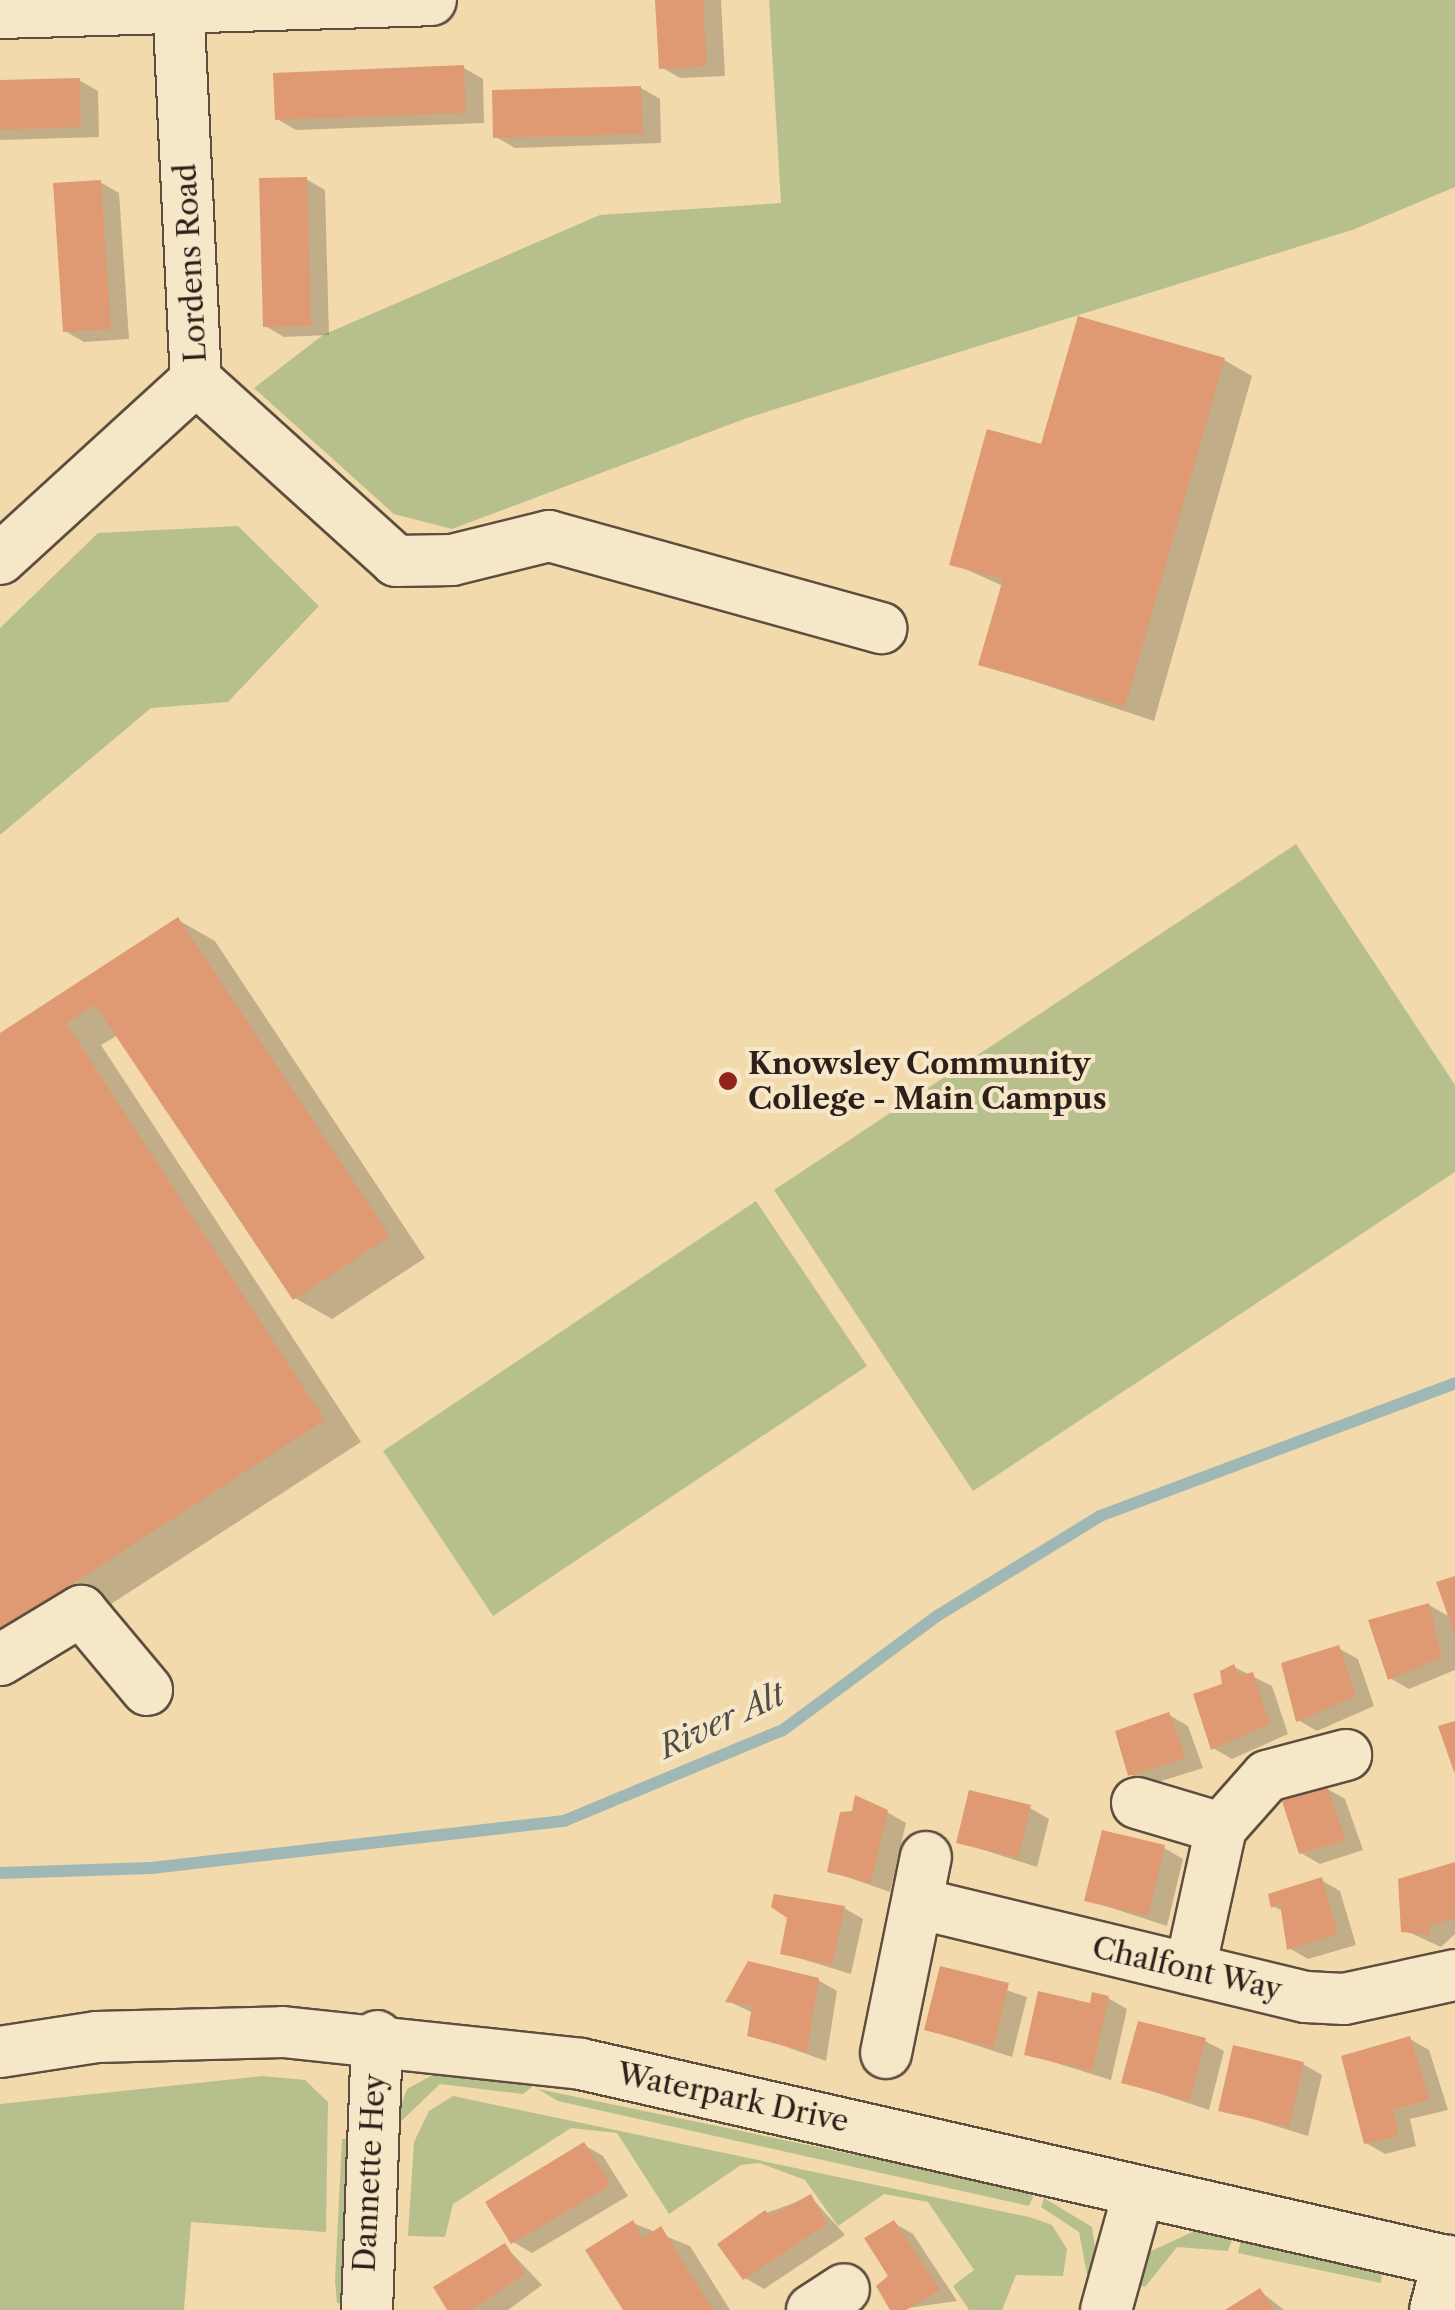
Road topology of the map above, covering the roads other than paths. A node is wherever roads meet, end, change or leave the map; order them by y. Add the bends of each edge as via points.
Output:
1 (431, 0) edge
2 (178, 2) edge
3 (0, 13) edge
4 (196, 380) junction
5 (0, 559) edge
6 (881, 628) dead end
7 (0, 1660) edge
8 (147, 1690) dead end
9 (1346, 1755) dead end
10 (1137, 1803) dead end
11 (1221, 1828) junction
12 (1190, 1969) junction
13 (1455, 1976) edge
14 (377, 2036) junction
15 (0, 2052) edge
16 (886, 2053) dead end
17 (1139, 2192) junction
18 (1452, 2262) edge
19 (368, 2310) edge
20 (1106, 2310) edge
21 (1435, 2310) edge

1 - 2 street
2 - 3 street
2 - 4 street, Lordens Road
4 - 5 street
4 - 6 street, Lordens Road via 396,561 452,560 549,536
7 - 8 street via 81,1611
9 - 11 street via 1267,1776
10 - 11 street
11 - 12 street
12 - 13 street, Chalfont Way via 1344,2000
12 - 16 street, Chalfont Way via 924,1880
14 - 15 street, Waterpark Drive via 183,2033
14 - 17 street, Waterpark Drive via 671,2082
14 - 19 street, Dannette Hey
17 - 18 street, Waterpark Drive
17 - 20 street
18 - 21 street

